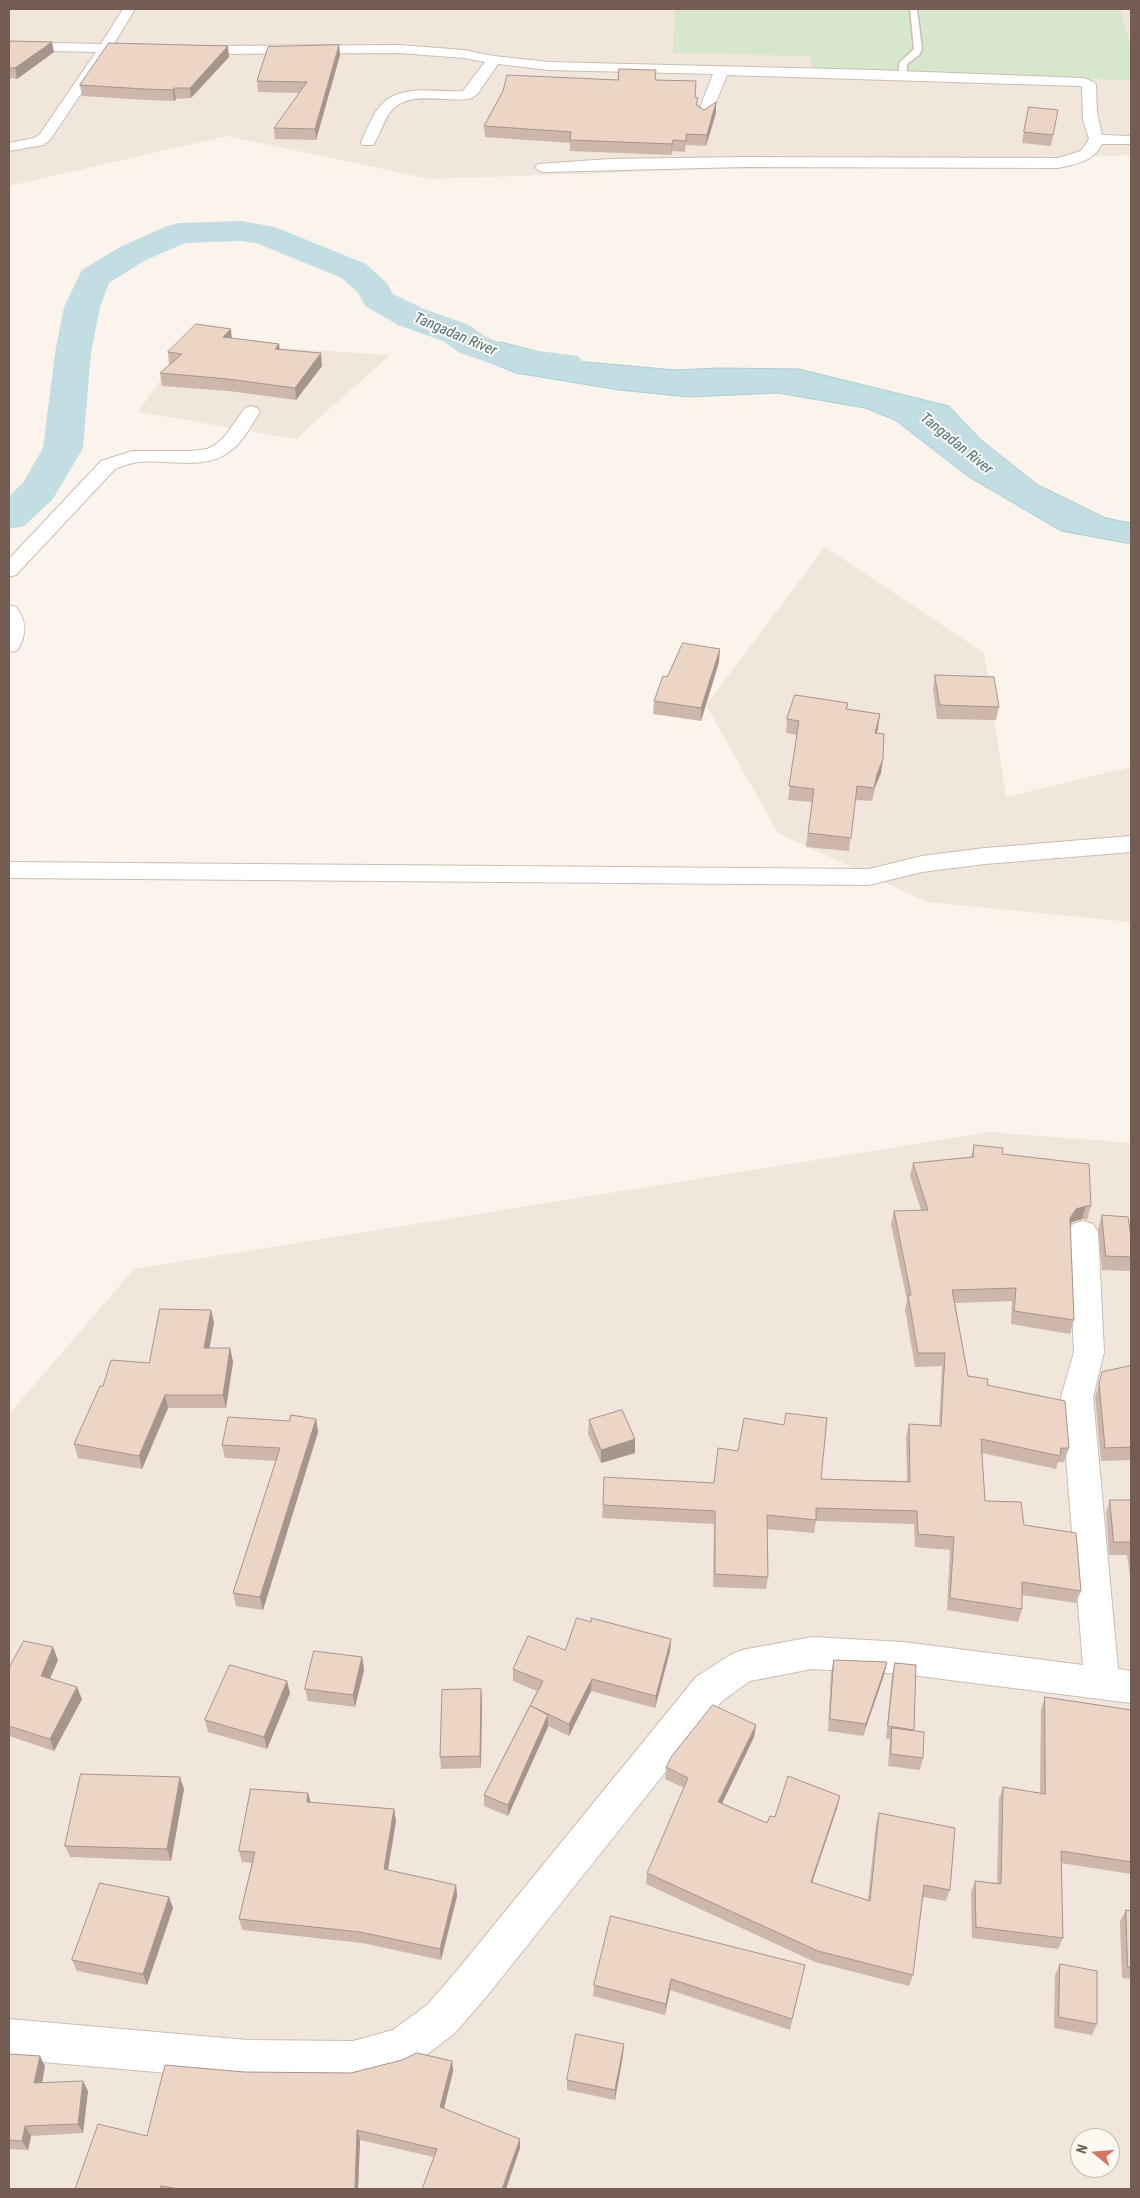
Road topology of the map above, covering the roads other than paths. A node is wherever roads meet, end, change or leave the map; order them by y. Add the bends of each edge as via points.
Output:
1 (129, 9) edge
2 (913, 9) edge
3 (9, 46) edge
4 (105, 48) junction
5 (494, 60) junction
6 (722, 70) junction
7 (903, 75) junction
8 (704, 115) edge
9 (1096, 140) junction
10 (1131, 140) edge
11 (368, 142) dead end
12 (9, 147) edge
13 (543, 167) dead end
14 (251, 412) dead end
15 (9, 570) edge
16 (9, 611) edge
17 (9, 646) edge
18 (1131, 844) edge
19 (9, 870) edge
20 (1083, 1232) dead end
21 (1117, 1685) edge
22 (9, 2039) edge

1 - 4 street
2 - 7 lane via 918,48 916,54 903,63
3 - 4 street
4 - 5 street via 399,49 464,54
4 - 12 street via 45,137 38,142
5 - 6 street via 528,65
5 - 11 street via 467,95 419,95 395,100 386,108
6 - 7 street
6 - 8 street
7 - 9 street via 1087,83 1091,128
9 - 10 street
9 - 13 street via 1088,154 1058,163 733,162
14 - 15 street via 232,440 212,454 132,457 108,465
16 - 17 street via 14,634
18 - 19 street via 931,862 869,877
20 - 21 street via 1089,1352 1077,1397
21 - 22 street via 903,1658 812,1653 742,1666 709,1689 474,1982 441,2019 403,2048 353,2061 247,2060

